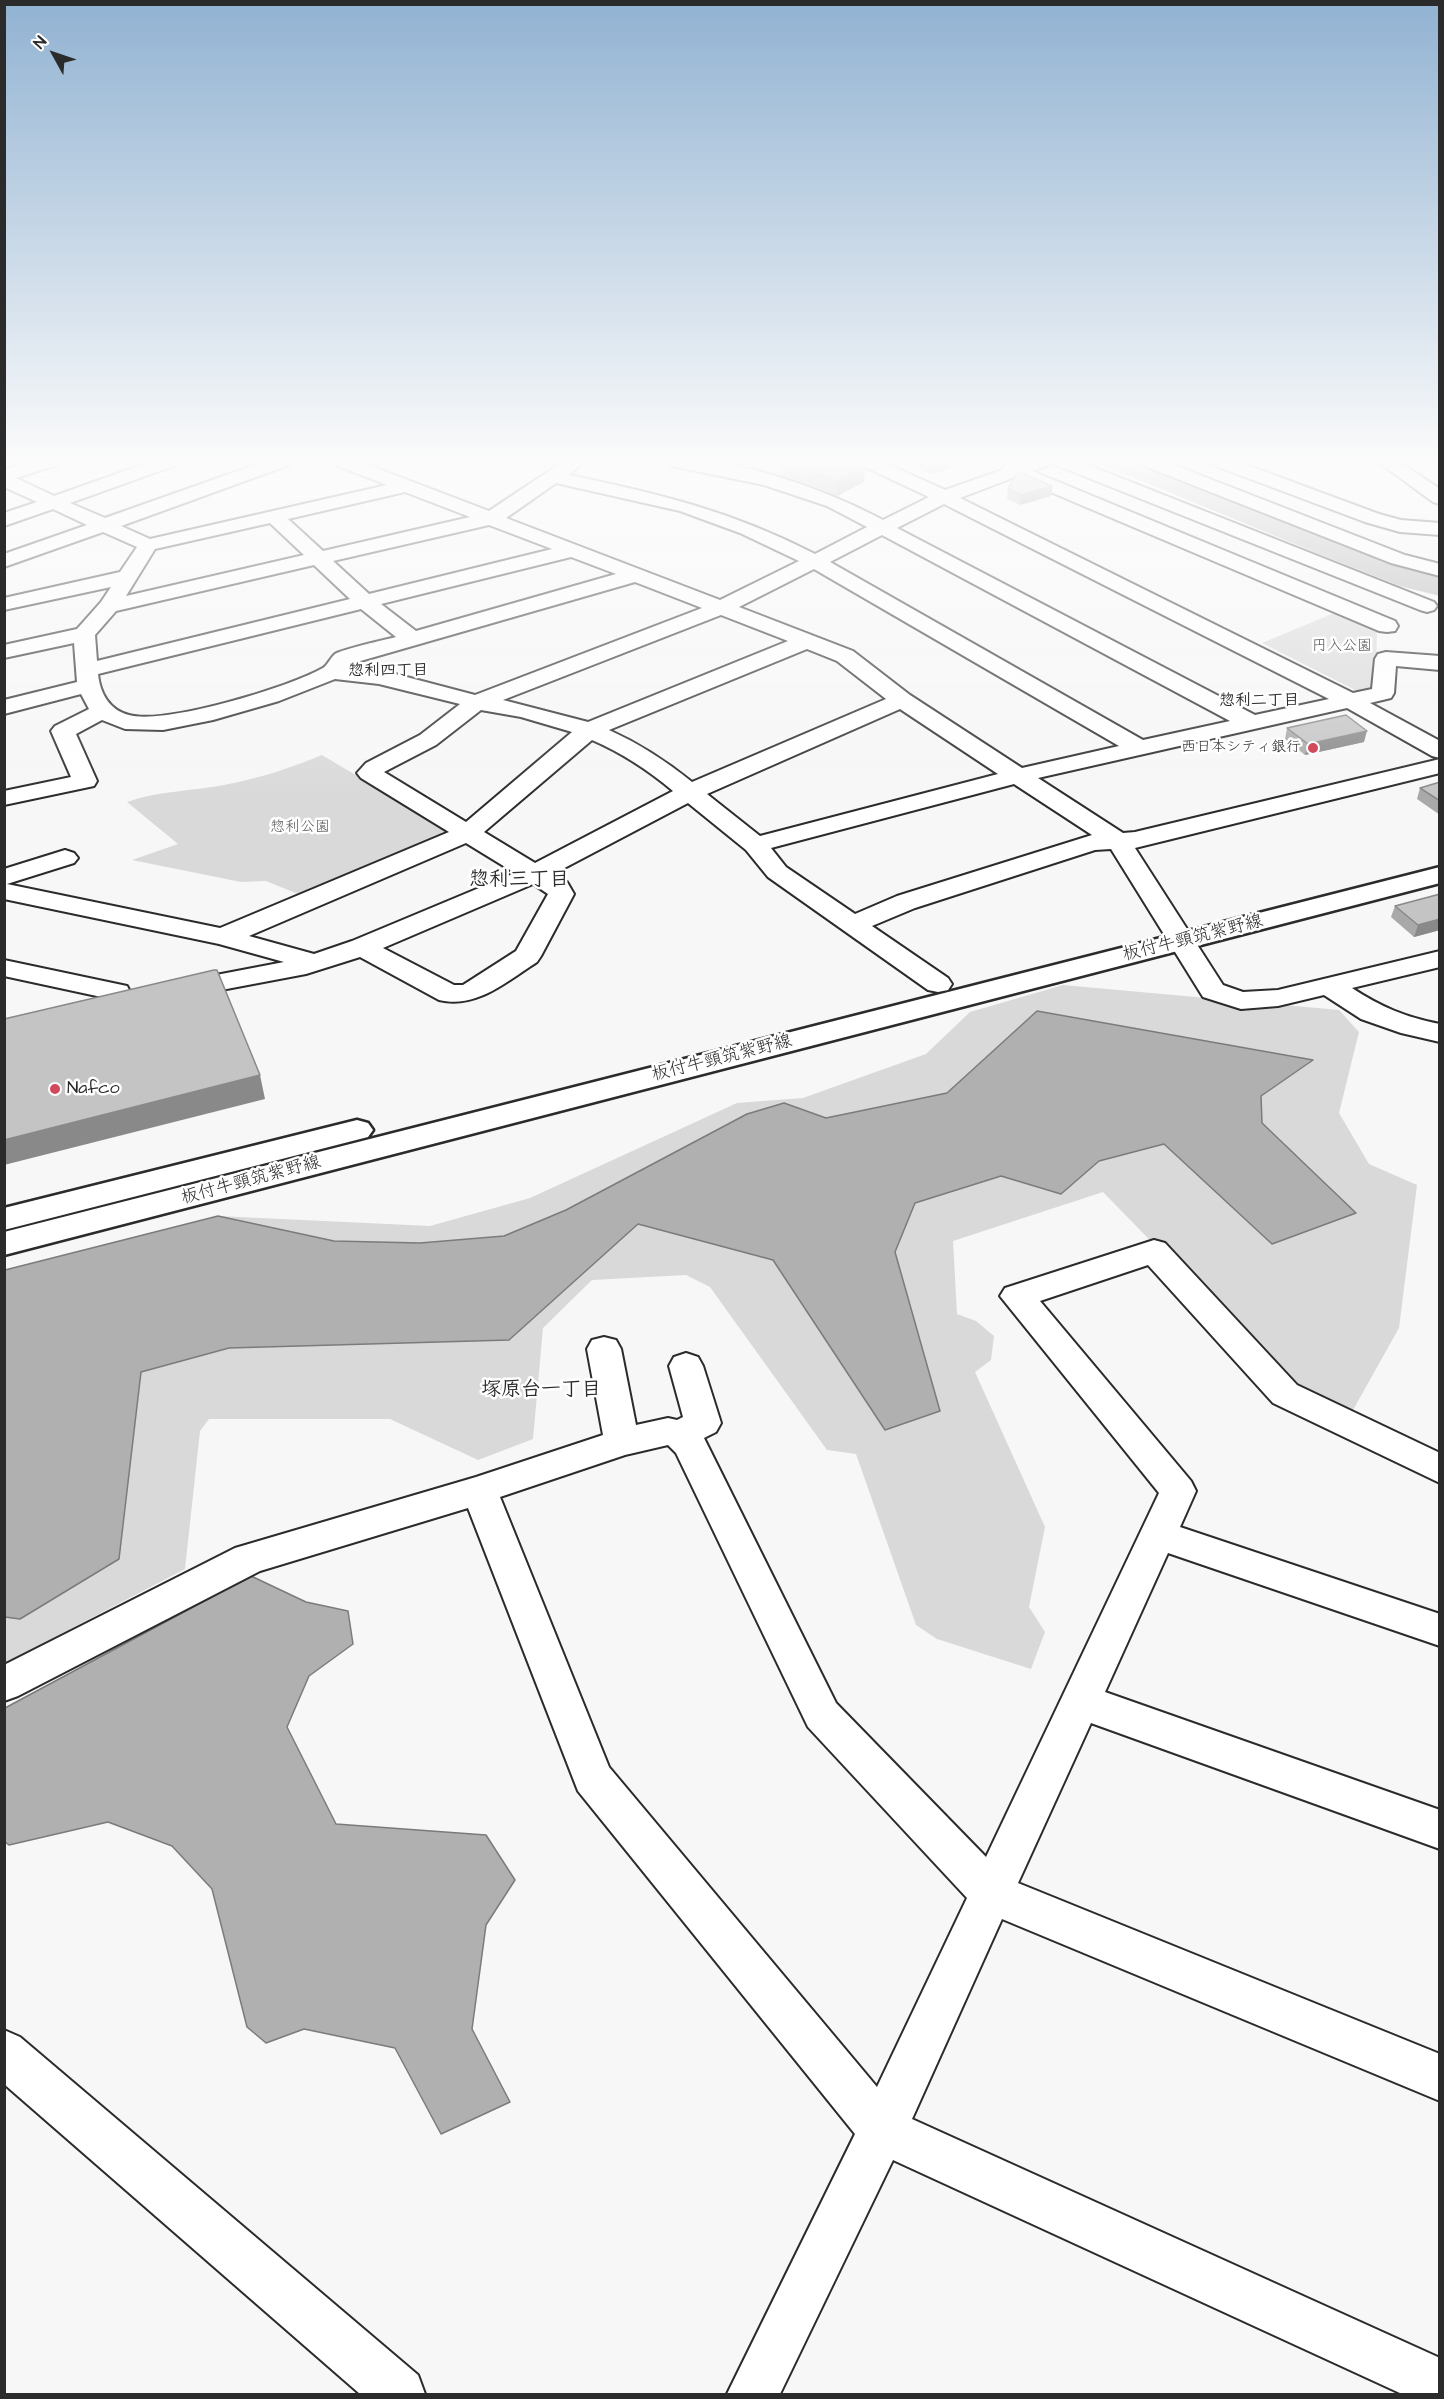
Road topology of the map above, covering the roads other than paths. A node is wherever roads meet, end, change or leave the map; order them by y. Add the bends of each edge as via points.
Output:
1 (131, 573) edge
2 (258, 573) edge
3 (335, 573) edge
4 (482, 573) edge
5 (631, 573) edge
6 (790, 573) edge
7 (835, 573) edge
8 (970, 573) edge
9 (1097, 573) edge
10 (1260, 573) edge
11 (1345, 573) edge
12 (636, 575) junction
13 (128, 577) junction
14 (365, 602) junction
15 (4, 604) edge
16 (108, 606) junction
17 (723, 607) junction
18 (1433, 608) edge
19 (1387, 626) junction
20 (84, 634) junction
21 (413, 639) junction
22 (808, 641) junction
23 (4, 652) edge
24 (1386, 659) junction
25 (1440, 663) edge
26 (333, 672) junction
27 (88, 678) junction
28 (902, 699) junction
29 (1349, 700) junction
30 (477, 702) junction
31 (4, 707) edge
32 (102, 711) junction
33 (1252, 723) junction
34 (589, 730) junction
35 (1140, 748) junction
36 (1440, 751) edge
37 (1440, 766) edge
38 (1017, 776) junction
39 (690, 792) junction
40 (4, 798) edge
41 (468, 833) junction
42 (1119, 842) junction
43 (755, 845) junction
44 (65, 858) dead end
45 (1440, 858) edge
46 (534, 874) junction
47 (1440, 875) edge
48 (4, 877) edge
49 (4, 891) edge
50 (852, 925) junction
51 (1177, 933) junction
52 (223, 937) junction
53 (363, 947) junction
54 (1440, 959) edge
55 (306, 966) junction
56 (4, 968) edge
57 (938, 984) junction
58 (1329, 986) junction
59 (140, 997) junction
60 (86, 1008) edge
61 (1440, 1033) edge
62 (4, 1220) edge
63 (4, 1244) edge
64 (604, 1349) dead end
65 (686, 1366) dead end
66 (679, 1434) junction
67 (622, 1442) junction
68 (1440, 1469) edge
69 (479, 1490) junction
70 (1157, 1534) junction
71 (1440, 1630) edge
72 (4, 1684) edge
73 (1080, 1701) junction
74 (1440, 1830) edge
75 (991, 1893) junction
76 (4, 2053) edge
77 (1440, 2078) edge
78 (882, 2130) junction
79 (1440, 2385) edge
80 (399, 2394) edge
81 (753, 2394) edge

1 - 13 street
2 - 16 street
3 - 14 street
4 - 14 street
5 - 12 street
6 - 17 street
7 - 35 street
8 - 33 street
9 - 29 street
10 - 19 street
11 - 18 street
12 - 17 street
12 - 21 street
13 - 15 street
13 - 16 street
14 - 21 street
14 - 27 street
16 - 20 street
17 - 22 street
17 - 30 street
18 - 19 street
19 - 24 street
20 - 23 street
20 - 27 street
21 - 26 street via 342,659
22 - 28 street via 845,656
22 - 34 street
24 - 25 street
24 - 29 street via 1383,693
26 - 30 street via 380,678
26 - 32 street via 272,696 163,723 125,722
27 - 31 street
27 - 32 street
28 - 38 street
28 - 39 street
29 - 33 street
29 - 36 street
30 - 34 street
30 - 41 street via 428,740 369,773
32 - 40 street via 63,731 85,781
33 - 35 street
34 - 39 street via 655,764
34 - 41 street
35 - 38 street
37 - 42 street
38 - 42 street
38 - 43 street
39 - 43 street
39 - 46 street
41 - 46 street
41 - 52 street
42 - 50 street via 1092,843 906,902
42 - 51 street
43 - 50 street via 777,872
44 - 48 street
45 - 51 main road, 板付牛頸筑紫野線
46 - 53 street
46 - 53 street via 558,888 561,894 527,956 469,993 449,994
47 - 51 main road, 板付牛頸筑紫野線
49 - 52 street
50 - 57 street
51 - 57 main road, 板付牛頸筑紫野線
51 - 58 street via 1213,991 1241,1001 1278,998
51 - 63 main road, 板付牛頸筑紫野線
52 - 55 street via 304,959
53 - 55 street
54 - 58 street
55 - 59 street
56 - 59 street
57 - 62 main road, 板付牛頸筑紫野線
58 - 61 street via 1371,1013
59 - 60 street
64 - 67 street
65 - 66 street via 703,1423
66 - 67 street via 668,1431
66 - 75 street via 690,1444 822,1715
67 - 69 street
68 - 70 street via 1285,1395 1154,1251 1017,1296 1178,1491
69 - 72 street via 248,1559
69 - 78 street via 593,1778
70 - 71 street
70 - 73 street
73 - 74 street
73 - 75 street
75 - 77 street
75 - 78 street
76 - 80 street
78 - 79 street
78 - 81 street

